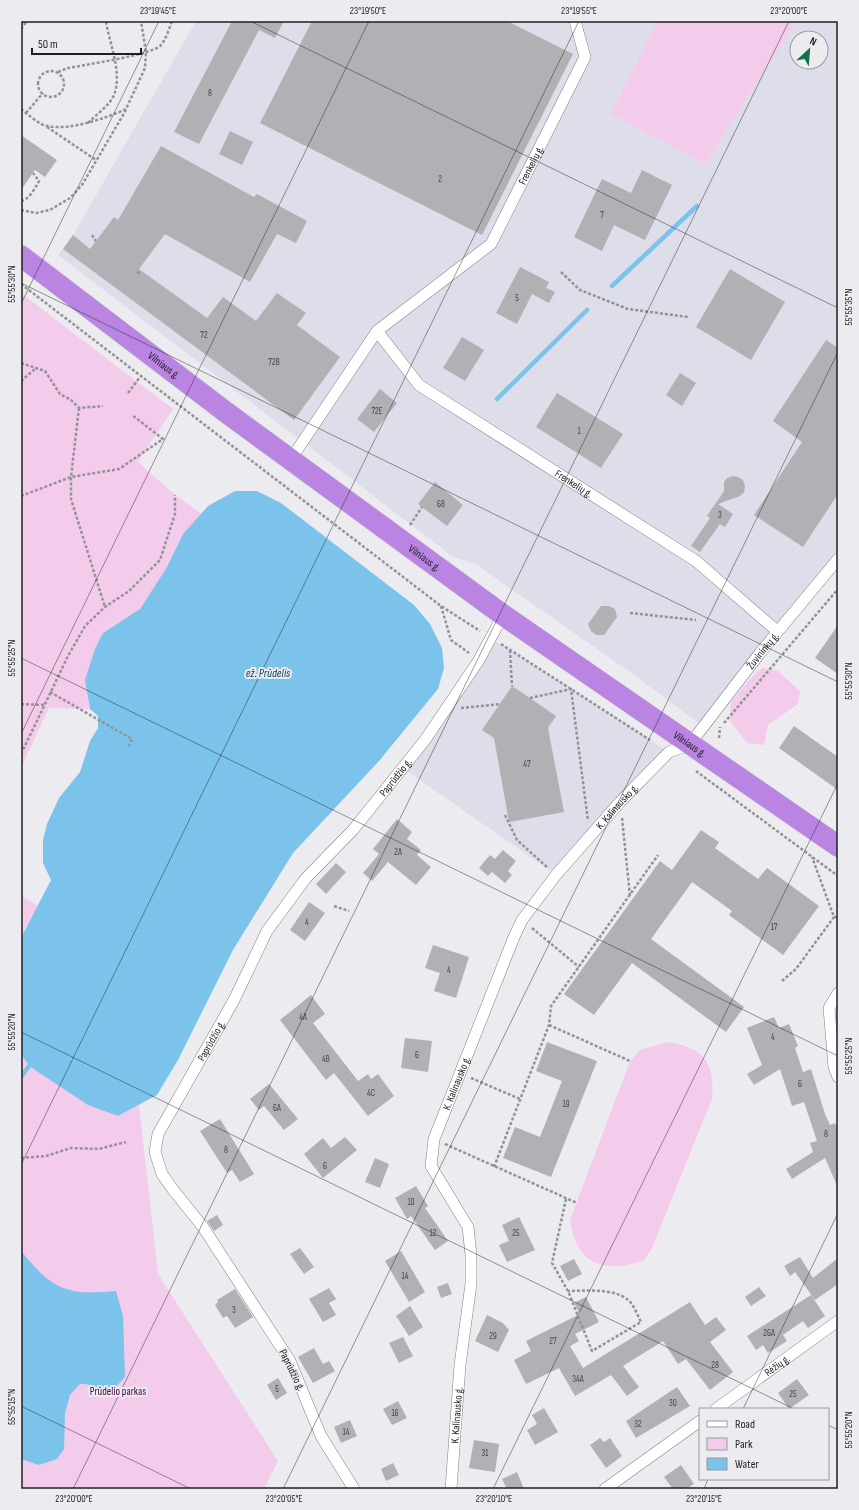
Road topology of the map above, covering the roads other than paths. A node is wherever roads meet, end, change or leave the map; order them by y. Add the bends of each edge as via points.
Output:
1 (575, 21) edge
2 (21, 256) edge
3 (377, 331) junction
4 (291, 459) junction
5 (838, 559) edge
6 (503, 615) junction
7 (777, 631) junction
8 (690, 744) junction
9 (838, 846) edge
10 (838, 994) edge
11 (838, 1077) edge
12 (838, 1321) edge
13 (717, 1408) edge
14 (699, 1422) edge
15 (354, 1489) edge
16 (451, 1489) edge
17 (606, 1489) edge

1 - 3 street, Frenkelių g. via 585,57 490,244
2 - 4 highway, Vilniaus g.
3 - 4 street, Frenkelių g.
3 - 7 street, Frenkelių g. via 419,385 696,561
4 - 6 highway, Vilniaus g.
5 - 7 street, Žuvininkų g.
6 - 8 highway, Vilniaus g.
6 - 15 street, Paprūdžio g. via 479,660 447,710 404,769 353,830 306,878 267,931 234,1000 158,1134 155,1152 162,1174 203,1226 290,1361 321,1436
7 - 8 street, Žuvininkų g.
8 - 9 highway, Vilniaus g.
8 - 16 street, K. Kalinausko g. via 670,752 620,802 556,875 522,920 434,1139 430,1166 468,1226 471,1255 471,1284 460,1365
10 - 11 street via 829,1008 834,1067
12 - 13 street, Rėžių g.
14 - 17 street

